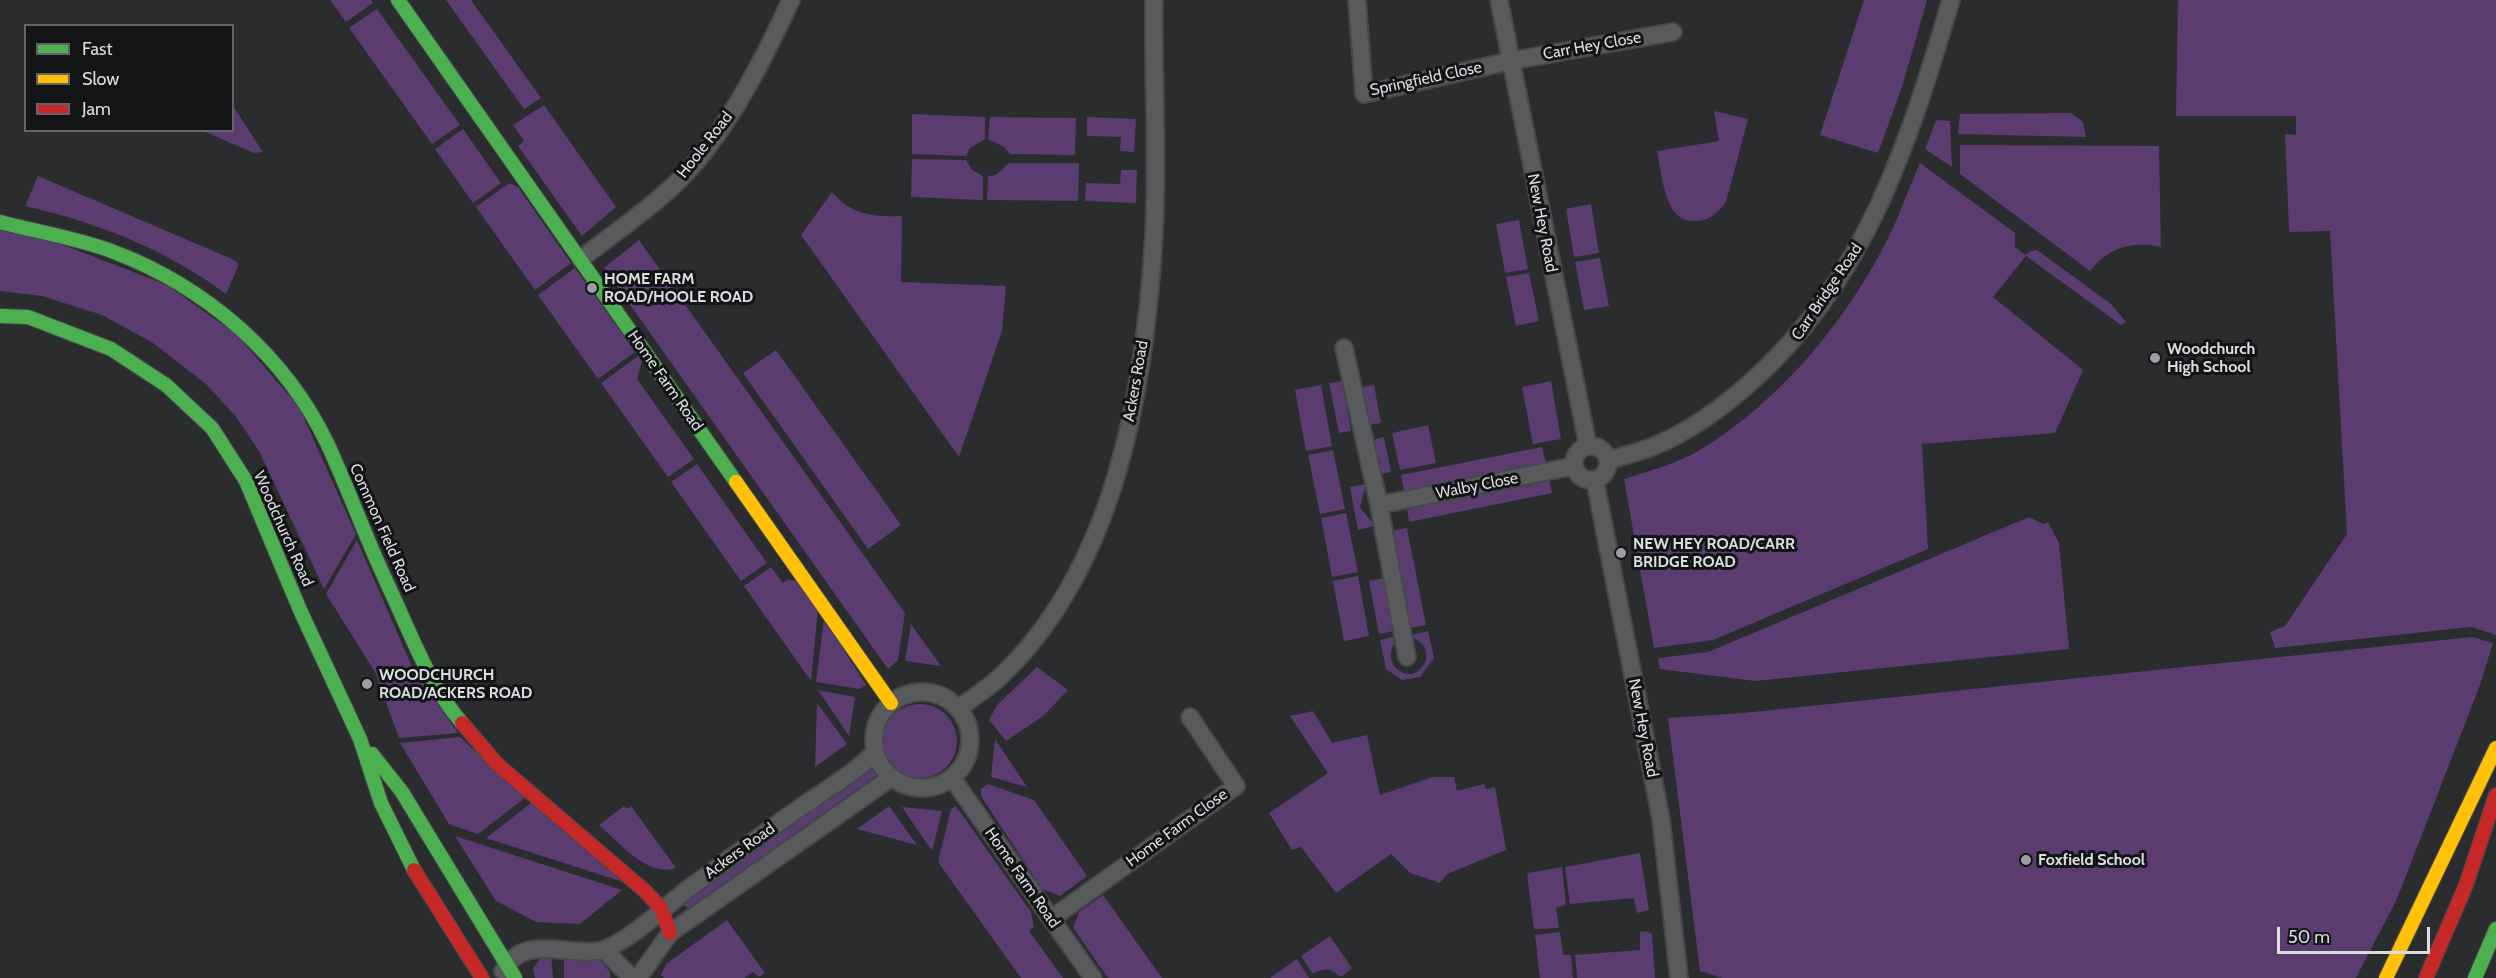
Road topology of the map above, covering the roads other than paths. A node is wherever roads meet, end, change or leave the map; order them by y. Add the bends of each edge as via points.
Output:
1 (398, 0) edge
2 (791, 0) edge
3 (1154, 0) edge
4 (1357, 0) edge
5 (1499, 0) edge
6 (1950, 0) edge
7 (1673, 32) dead end
8 (1510, 61) junction
9 (0, 222) edge
10 (580, 259) junction
11 (0, 316) edge
12 (1344, 348) dead end
13 (1588, 446) junction
14 (1609, 460) junction
15 (1574, 466) junction
16 (1594, 481) junction
17 (1379, 505) junction
18 (1407, 657) dead end
19 (891, 703) junction
20 (959, 708) junction
21 (1190, 717) dead end
22 (360, 739) junction
23 (2496, 748) edge
24 (875, 752) junction
25 (892, 777) junction
26 (952, 778) junction
27 (2496, 795) edge
28 (662, 908) junction
29 (1051, 919) junction
30 (2496, 929) edge
31 (670, 933) junction
32 (604, 950) junction
33 (507, 973) edge
34 (482, 978) edge
35 (632, 978) edge
36 (638, 978) edge
37 (1093, 978) edge
38 (1679, 978) edge
39 (2385, 978) edge
40 (2426, 978) edge
41 (2475, 978) edge

1 - 10 main road, Home Farm Road
2 - 10 street, Hoole Road via 754,75 696,162 666,192
3 - 20 street, Ackers Road via 1154,235 1138,375 1111,491 1075,580 1039,633 998,679
4 - 8 street, Springfield Close via 1364,94
5 - 8 street, New Hey Road
6 - 14 street, Carr Bridge Road via 1908,139 1870,225 1846,270 1800,335 1712,414 1652,447
7 - 8 street, Carr Hey Close
8 - 13 street, New Hey Road
9 - 28 main road, Common Field Road via 112,251 159,270 260,344 285,374 327,444 367,540 424,661 454,714 497,764
10 - 19 main road, Home Farm Road
11 - 22 main road, Woodchurch Road via 28,317 111,349 166,385 212,428 246,481
12 - 17 street
13 - 14 street via 1601,449
13 - 15 street via 1577,453
14 - 16 street via 1606,473
15 - 16 street via 1582,478
15 - 17 street, Walby Close
16 - 38 street, New Hey Road via 1661,819
17 - 18 street
19 - 20 street via 918,691 947,698
19 - 24 street via 876,725
20 - 26 street via 971,737 963,767
21 - 29 street, Home Farm Close via 1236,786
22 - 33 main road, Woodchurch Road via 402,792
22 - 34 main road, Woodchurch Road via 381,803 409,862
23 - 39 main road
24 - 25 street
24 - 28 street, Ackers Road via 858,769
25 - 26 street via 922,788 938,786
25 - 31 street, Ackers Road
26 - 29 street, Home Farm Road
27 - 40 main road via 2466,885
28 - 31 main road, Common Field Road
28 - 32 street, Ackers Road
29 - 37 street, Home Farm Road
30 - 41 main road
31 - 36 street, Ackers Road
32 - 33 street via 546,947 526,952
32 - 35 street

